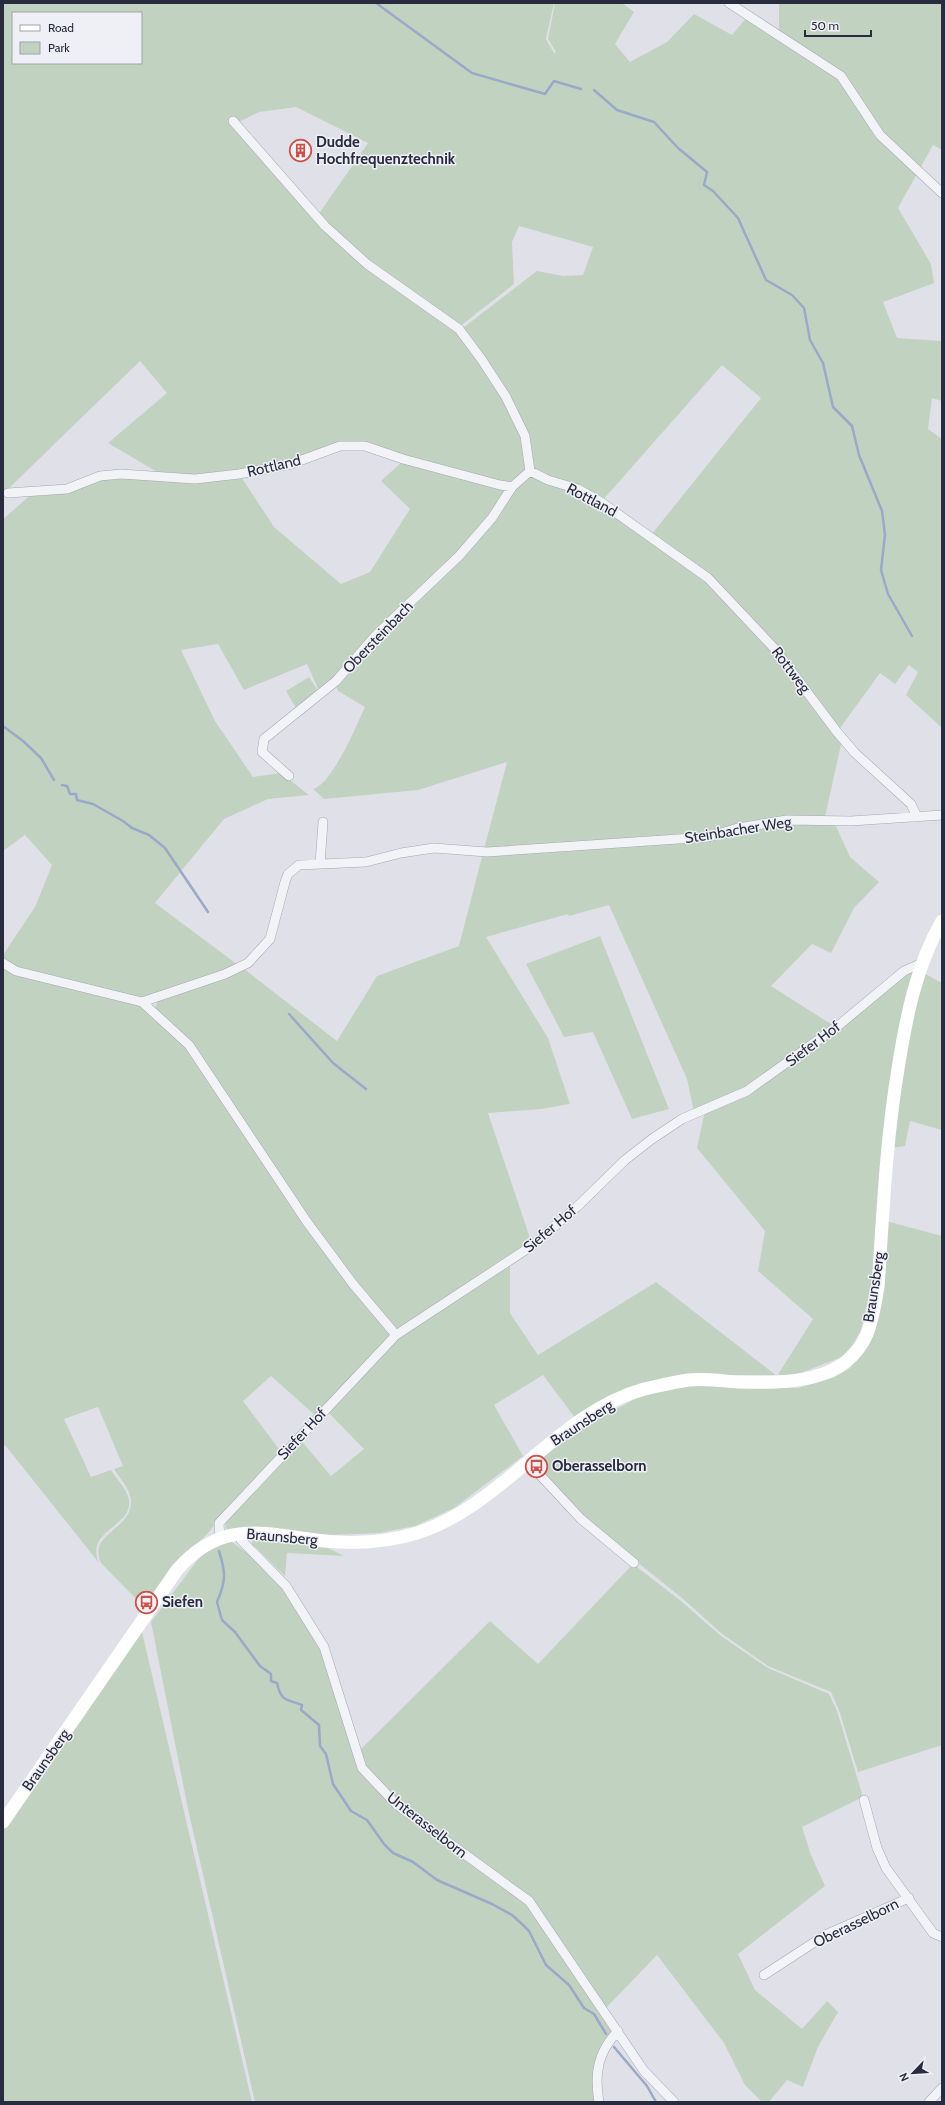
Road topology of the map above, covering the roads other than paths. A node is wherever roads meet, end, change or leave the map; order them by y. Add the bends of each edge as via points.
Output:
1 (728, 3) edge
2 (233, 121) dead end
3 (942, 193) edge
4 (530, 471) junction
5 (512, 486) junction
6 (8, 493) dead end
7 (652, 536) joint
8 (290, 776) dead end
9 (942, 816) edge
10 (917, 817) junction
11 (323, 822) dead end
12 (320, 864) junction
13 (942, 921) edge
14 (3, 963) edge
15 (922, 963) junction
16 (142, 1002) junction
17 (396, 1336) junction
18 (527, 1461) junction
19 (241, 1533) junction
20 (220, 1538) junction
21 (634, 1562) dead end
22 (864, 1800) dead end
23 (3, 1822) edge
24 (909, 1898) junction
25 (942, 1937) edge
26 (764, 1975) dead end
27 (618, 2031) junction
28 (942, 2088) edge
29 (599, 2102) edge
30 (674, 2102) edge
31 (929, 2102) edge

1 - 3 street via 841,76 880,135
2 - 4 street via 325,226 367,264 459,329 506,397 525,436
4 - 5 street
4 - 7 street, Rottland via 548,480 578,489
5 - 6 street, Rottland via 500,486 364,446 340,446 292,464 239,474 195,479 121,474 100,476 67,489
5 - 8 street, Obersteinbach via 492,518 459,556 376,635 336,681 264,739 262,752
7 - 10 street, Rottweg via 708,578 769,642 841,737 911,804
9 - 10 street, Steinbacher Weg
10 - 12 street, Steinbacher Weg via 851,821 787,820 738,828 708,837 487,852 434,848 366,862
11 - 12 street
12 - 16 street via 299,865 288,874 270,938 248,963 225,974
13 - 15 main road, Braunsberg
14 - 16 street via 16,970
15 - 17 street, Siefer Hof via 904,971 839,1025 747,1092 682,1118 652,1139 533,1245
15 - 18 main road, Braunsberg via 903,1035 890,1117 878,1287 874,1311 867,1334 854,1354 832,1370 800,1381 781,1383 689,1380 643,1390 615,1401 584,1418
16 - 17 street via 189,1045 307,1222
17 - 20 street, Siefer Hof via 219,1523
18 - 19 main road, Braunsberg via 473,1505 452,1518 417,1533 352,1542
18 - 21 street via 582,1519
19 - 20 main road, Braunsberg
19 - 27 street, Unterasselborn via 241,1540 286,1586 324,1647 362,1768 397,1805 528,1901
20 - 23 main road, Braunsberg via 198,1550 177,1570
22 - 24 street, Oberasselborn via 877,1848 886,1868
24 - 25 street, Oberasselborn via 933,1933
24 - 26 street, Oberasselborn via 827,1934
27 - 29 street via 606,2044 599,2058
27 - 30 street, Unterasselborn via 644,2071
28 - 31 street

